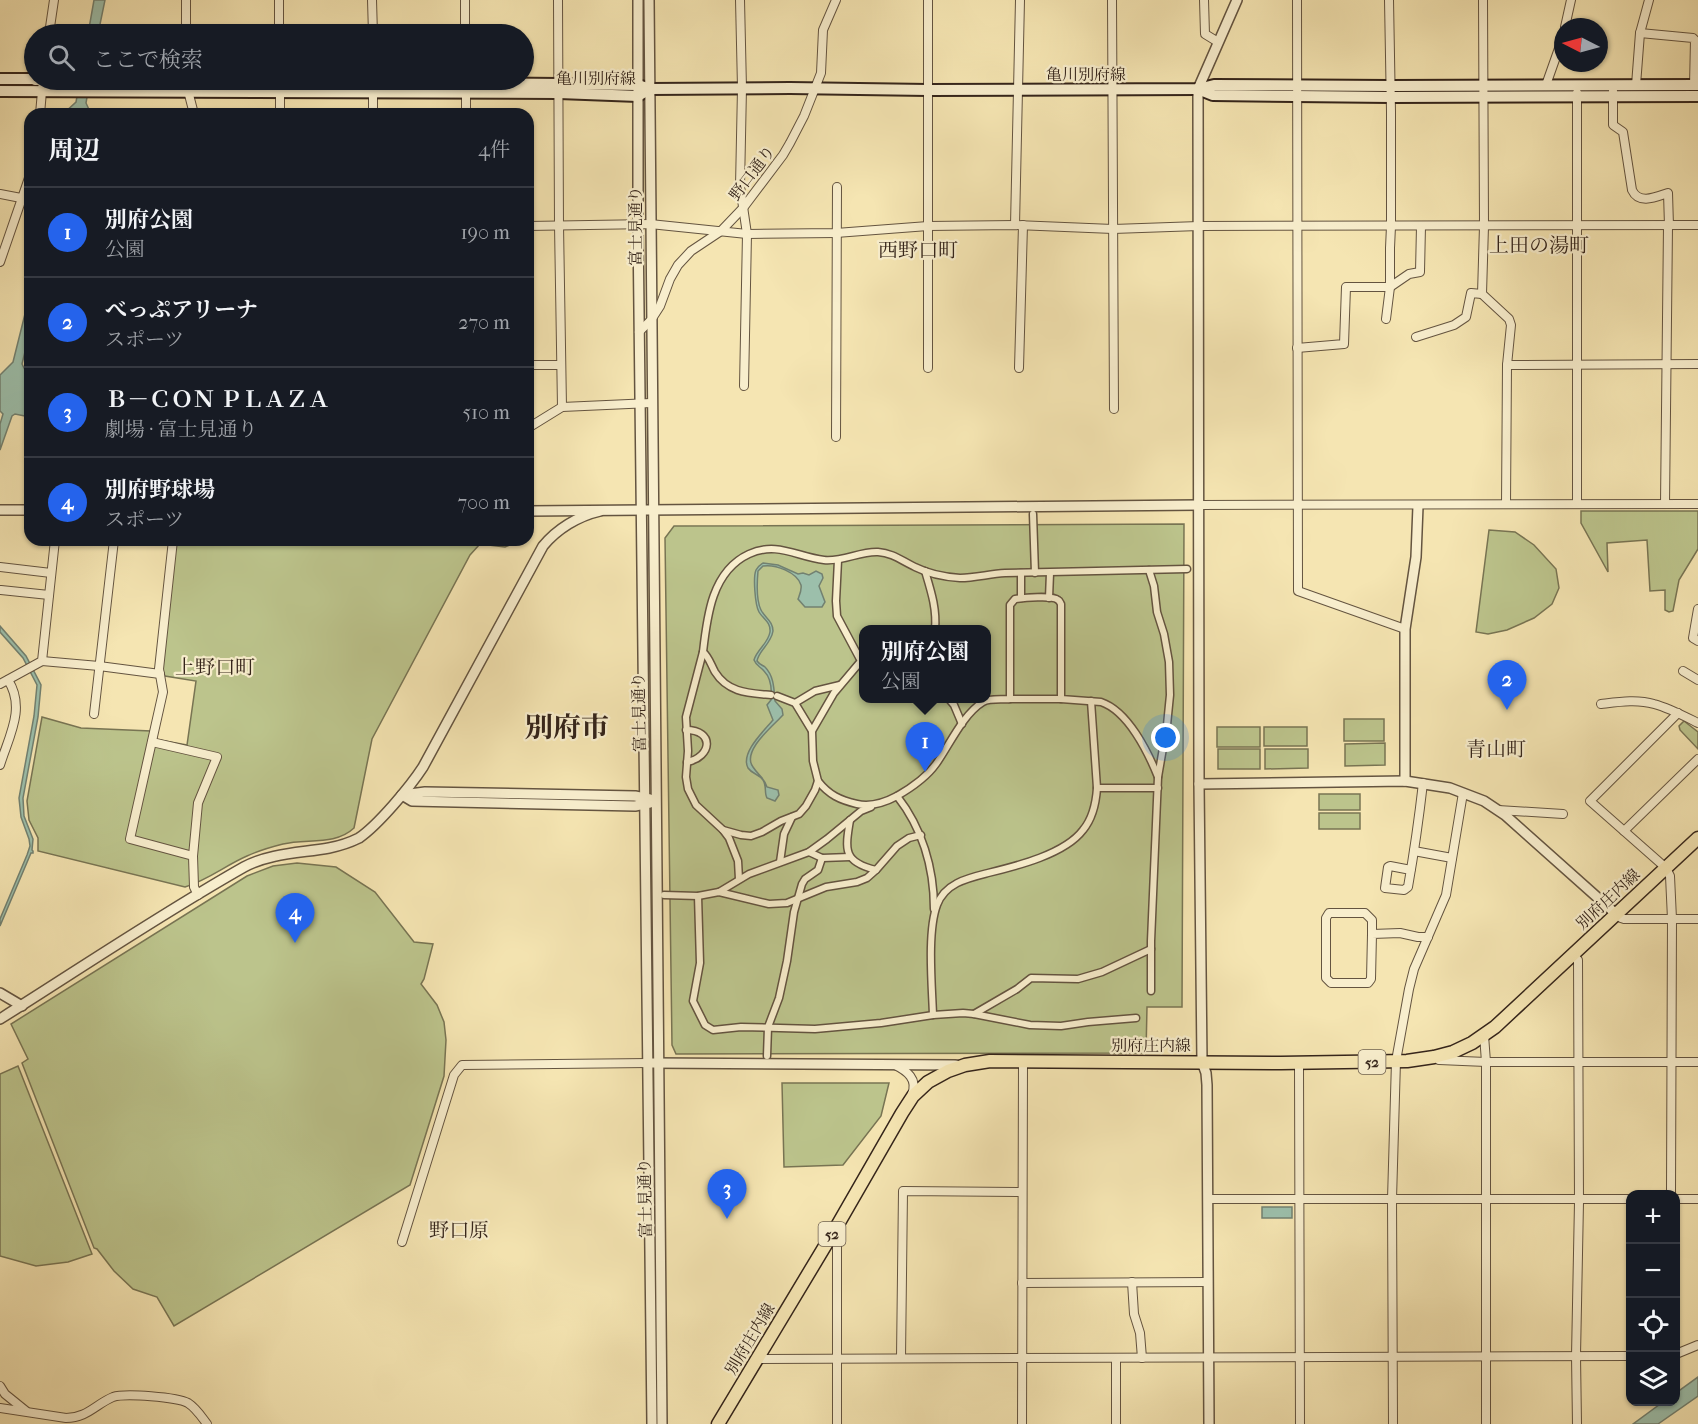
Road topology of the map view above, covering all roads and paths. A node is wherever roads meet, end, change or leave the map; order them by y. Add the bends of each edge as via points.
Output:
1 (54, 0) edge
2 (186, 0) edge
3 (279, 0) edge
4 (372, 0) edge
5 (465, 0) edge
6 (558, 0) edge
7 (638, 0) edge
8 (648, 0) edge
9 (740, 0) edge
10 (928, 0) edge
11 (1020, 0) edge
12 (1112, 0) edge
13 (1204, 0) edge
14 (1237, 0) edge
15 (1297, 0) edge
16 (1389, 0) edge
17 (1483, 0) edge
18 (1571, 0) edge
19 (1649, 0) edge
20 (835, 1) edge
21 (1567, 18) edge
22 (50, 24) edge
23 (186, 24) edge
24 (279, 24) edge
25 (373, 24) edge
26 (465, 24) edge
27 (1640, 33) junction
28 (1218, 42) junction
29 (1554, 62) edge
30 (0, 79) edge
31 (24, 80) edge
32 (1546, 85) junction
33 (1636, 85) junction
34 (1696, 85) edge
35 (534, 88) edge
36 (650, 88) junction
37 (742, 88) junction
38 (559, 89) junction
39 (1113, 89) junction
40 (1198, 89) junction
41 (67, 90) edge
42 (153, 90) edge
43 (188, 90) edge
44 (219, 90) edge
45 (280, 90) edge
46 (373, 90) edge
47 (465, 90) edge
48 (814, 90) junction
49 (928, 90) junction
50 (1019, 90) junction
51 (0, 91) edge
52 (638, 91) junction
53 (1297, 91) junction
54 (1390, 91) junction
55 (1483, 91) junction
56 (1577, 91) junction
57 (1613, 91) junction
58 (47, 92) junction
59 (188, 93) junction
60 (1698, 96) edge
61 (42, 108) edge
62 (192, 108) edge
63 (280, 108) edge
64 (373, 108) edge
65 (466, 108) edge
66 (837, 187) dead end
67 (24, 190) edge
68 (0, 194) edge
69 (21, 198) junction
70 (743, 208) junction
71 (650, 224) junction
72 (559, 225) junction
73 (638, 225) junction
74 (1019, 225) junction
75 (1298, 225) junction
76 (1698, 225) edge
77 (534, 226) edge
78 (928, 226) junction
79 (1199, 226) junction
80 (1391, 226) junction
81 (1421, 226) junction
82 (1484, 226) junction
83 (1577, 226) junction
84 (1669, 226) junction
85 (1113, 229) junction
86 (721, 231) junction
87 (836, 232) junction
88 (747, 234) junction
89 (0, 262) edge
90 (1390, 287) junction
91 (1482, 294) junction
92 (1386, 319) dead end
93 (651, 320) junction
94 (639, 332) junction
95 (1416, 337) dead end
96 (1297, 348) junction
97 (1666, 364) junction
98 (1698, 364) edge
99 (534, 365) edge
100 (561, 365) junction
101 (1577, 365) junction
102 (1507, 366) junction
103 (928, 368) dead end
104 (1019, 368) dead end
105 (744, 386) dead end
106 (651, 403) junction
107 (641, 404) junction
108 (562, 407) junction
109 (1114, 409) dead end
110 (534, 424) edge
111 (836, 437) dead end
112 (1506, 504) junction
113 (1577, 504) junction
114 (1665, 504) junction
115 (1698, 504) edge
116 (1199, 505) junction
117 (1299, 506) junction
118 (1418, 506) junction
119 (4, 510) edge
120 (24, 510) edge
121 (534, 511) edge
122 (600, 511) junction
123 (642, 511) junction
124 (652, 511) junction
125 (1033, 514) dead end
126 (54, 546) edge
127 (113, 546) edge
128 (172, 546) edge
129 (838, 560) junction
130 (0, 567) edge
131 (1187, 568) dead end
132 (1149, 570) junction
133 (925, 571) junction
134 (51, 573) junction
135 (1021, 573) junction
136 (1035, 573) junction
137 (1050, 573) junction
138 (1, 590) edge
139 (49, 595) junction
140 (1022, 598) junction
141 (1050, 598) junction
142 (1698, 609) edge
143 (935, 625) edge
144 (1405, 629) junction
145 (1698, 641) edge
146 (703, 652) junction
147 (859, 658) edge
148 (40, 662) junction
149 (859, 665) edge
150 (99, 666) junction
151 (1683, 671) dead end
152 (160, 674) junction
153 (1698, 680) edge
154 (4, 682) edge
155 (841, 685) junction
156 (1010, 699) junction
157 (1061, 699) junction
158 (991, 700) edge
159 (1091, 701) junction
160 (795, 703) junction
161 (952, 703) edge
162 (981, 703) edge
163 (1601, 704) dead end
164 (1678, 713) junction
165 (94, 714) dead end
166 (1698, 723) edge
167 (962, 724) junction
168 (686, 730) junction
169 (812, 731) junction
170 (152, 742) junction
171 (1698, 759) edge
172 (687, 762) junction
173 (0, 765) edge
174 (423, 767) junction
175 (1158, 777) junction
176 (818, 781) junction
177 (1405, 782) junction
178 (1423, 783) junction
179 (1199, 784) junction
180 (1097, 788) junction
181 (1158, 788) junction
182 (435, 792) junction
183 (1462, 793) junction
184 (402, 795) junction
185 (897, 796) junction
186 (649, 801) junction
187 (876, 805) junction
188 (1498, 810) junction
189 (1563, 813) dead end
190 (792, 817) junction
191 (850, 820) junction
192 (723, 830) junction
193 (1624, 831) junction
194 (921, 835) junction
195 (1698, 838) edge
196 (1414, 851) junction
197 (809, 852) junction
198 (193, 856) junction
199 (850, 857) junction
200 (822, 858) junction
201 (1452, 858) junction
202 (780, 862) junction
203 (1666, 868) junction
204 (876, 870) junction
205 (1411, 870) dead end
206 (740, 879) junction
207 (719, 892) junction
208 (198, 894) junction
209 (664, 895) dead end
210 (698, 896) junction
211 (798, 898) junction
212 (1616, 914) junction
213 (934, 915) junction
214 (1698, 919) edge
215 (1672, 920) junction
216 (1372, 934) junction
217 (1428, 937) junction
218 (1151, 949) junction
219 (1573, 955) junction
220 (1150, 991) dead end
221 (1, 993) edge
222 (22, 1006) junction
223 (974, 1014) junction
224 (933, 1015) junction
225 (1136, 1018) dead end
226 (0, 1019) edge
227 (768, 1027) junction
228 (1484, 1035) junction
229 (767, 1056) dead end
230 (1426, 1059) junction
231 (1396, 1061) junction
232 (1023, 1062) junction
233 (1202, 1062) junction
234 (1486, 1062) junction
235 (1579, 1062) junction
236 (1671, 1062) junction
237 (1698, 1062) edge
238 (653, 1063) junction
239 (893, 1064) junction
240 (965, 1065) junction
241 (1299, 1067) dead end
242 (908, 1104) junction
243 (1671, 1190) edge
244 (1022, 1192) junction
245 (1680, 1198) edge
246 (1698, 1198) edge
247 (1208, 1199) junction
248 (1299, 1199) junction
249 (1392, 1199) junction
250 (1485, 1199) junction
251 (1579, 1199) junction
252 (1626, 1199) edge
253 (837, 1226) junction
254 (402, 1242) dead end
255 (1132, 1282) junction
256 (1208, 1282) junction
257 (1022, 1283) junction
258 (1698, 1345) edge
259 (1680, 1352) edge
260 (1485, 1356) junction
261 (1576, 1356) junction
262 (1626, 1356) edge
263 (1209, 1357) junction
264 (1299, 1357) junction
265 (1393, 1357) junction
266 (901, 1358) junction
267 (1022, 1358) junction
268 (1116, 1358) junction
269 (1142, 1358) junction
270 (758, 1359) junction
271 (836, 1359) junction
272 (0, 1386) edge
273 (0, 1408) edge
274 (28, 1412) junction
275 (207, 1424) edge
276 (652, 1424) edge
277 (662, 1424) edge
278 (718, 1424) edge
279 (837, 1424) edge
280 (1022, 1424) edge
281 (1116, 1424) edge
282 (1209, 1424) edge
283 (1300, 1424) edge
284 (1393, 1424) edge
285 (1486, 1424) edge
286 (1577, 1424) edge

1 - 22 street
2 - 23 street
3 - 24 street
4 - 25 street
5 - 26 street
6 - 38 street
7 - 52 street
8 - 36 street, 富士見通り
9 - 37 street
10 - 49 street
11 - 50 street
12 - 39 street
13 - 28 street via 1205,34
14 - 28 street
15 - 53 street
16 - 54 street
17 - 55 street
18 - 21 street
19 - 27 street
20 - 48 street, 野口通り via 823,30 821,73
27 - 33 street
27 - 34 street via 1693,38
28 - 40 street
29 - 32 street
30 - 31 main road, 亀川別府線
32 - 55 main road, 亀川別府線
32 - 56 main road, 亀川別府線
33 - 34 main road, 亀川別府線
33 - 57 main road, 亀川別府線
35 - 38 main road, 亀川別府線
36 - 37 main road, 亀川別府線
36 - 52 main road, 亀川別府線
36 - 71 street, 富士見通り
37 - 48 main road, 亀川別府線
37 - 70 street
38 - 52 main road, 亀川別府線
38 - 72 street
39 - 40 main road, 亀川別府線
39 - 50 main road, 亀川別府線
39 - 85 street
40 - 53 main road, 亀川別府線 via 1214,85
40 - 79 street
41 - 58 main road, 亀川別府線
42 - 59 main road, 亀川別府線
43 - 59 street
44 - 59 main road, 亀川別府線
45 - 63 street
46 - 64 street
47 - 65 street
48 - 49 main road, 亀川別府線
48 - 70 street, 野口通り via 783,155
49 - 50 main road, 亀川別府線
49 - 78 street
50 - 74 street
51 - 58 main road, 亀川別府線
52 - 73 street
53 - 54 main road, 亀川別府線
53 - 75 street
54 - 55 main road, 亀川別府線
54 - 80 street
55 - 56 main road, 亀川別府線
55 - 82 street
56 - 57 main road, 亀川別府線
56 - 83 street
57 - 60 main road, 亀川別府線
57 - 84 street via 1613,125 1623,132 1634,195 1641,199 1668,193
58 - 61 street
59 - 62 street
66 - 87 street
67 - 69 street
68 - 69 street
69 - 89 street
70 - 86 street, 野口通り
70 - 88 street
71 - 73 street
71 - 86 street
71 - 93 street, 富士見通り
72 - 73 street
72 - 77 street
72 - 100 street
73 - 94 street
74 - 78 street
74 - 85 street
74 - 104 street
75 - 79 street
75 - 80 street
75 - 96 street
76 - 84 street
78 - 87 street
78 - 103 street
79 - 85 street
79 - 116 street
80 - 81 street
80 - 90 street
81 - 82 street
81 - 90 street via 1420,272 1409,274
82 - 83 street
82 - 91 street
83 - 84 street
83 - 101 street
84 - 97 street
85 - 109 street
86 - 88 street
86 - 93 street, 野口通り via 678,265
87 - 88 street
87 - 111 street
88 - 105 street
90 - 92 street
90 - 96 street via 1346,287 1344,344
91 - 95 street via 1471,293 1466,316 1454,325
91 - 102 street via 1509,319
93 - 94 street, 野口通り
93 - 106 street, 富士見通り
94 - 107 street
96 - 117 street
97 - 98 street
97 - 101 street
97 - 114 street
99 - 100 street
100 - 108 street
101 - 102 street
101 - 113 street
102 - 112 street
106 - 107 street
106 - 124 street, 富士見通り
107 - 108 street
107 - 123 street
108 - 110 street
112 - 113 street
112 - 118 street
113 - 114 street
114 - 115 street
116 - 117 street
116 - 124 street
116 - 179 street
117 - 118 street
117 - 144 street via 1298,591
118 - 144 street via 1416,557
119 - 120 street
121 - 122 street
122 - 123 street
122 - 174 street via 574,521 543,546
123 - 124 street
123 - 186 street
124 - 186 street, 富士見通り
125 - 136 street
126 - 134 street
127 - 150 street
128 - 152 street
129 - 133 street via 886,553
129 - 146 street via 771,549 748,554 723,575 717,587 708,614
129 - 147 street via 837,616
130 - 134 street
131 - 132 street
132 - 137 street
132 - 175 street via 1169,662 1169,710
133 - 135 street via 958,578
133 - 143 street via 935,606
134 - 139 street
135 - 136 street
135 - 140 street
136 - 137 street
137 - 141 street
138 - 139 street
139 - 148 street
140 - 141 street
140 - 156 street via 1010,604
141 - 157 street via 1061,604
142 - 145 street via 1693,638
144 - 177 street
146 - 160 street via 717,676 734,690 774,695
146 - 168 street
148 - 150 street
148 - 154 street
149 - 155 street
150 - 152 street
150 - 165 street
151 - 153 street
152 - 170 street via 163,692
154 - 173 street via 16,698 17,708
155 - 160 street via 815,691
155 - 169 street
156 - 157 street
156 - 158 street
157 - 159 street
159 - 175 street via 1107,704 1122,717 1137,735
159 - 180 street
160 - 169 street
161 - 167 street
162 - 167 street
163 - 164 street via 1652,703
164 - 166 street
164 - 193 street via 1590,801
167 - 185 street via 929,773
168 - 172 street
168 - 172 street via 701,732 707,743 703,755
169 - 176 street
170 - 198 street via 130,839
170 - 198 street via 217,757 198,803
171 - 193 street
172 - 192 street via 686,777 693,800
174 - 182 street via 423,780
174 - 184 street
175 - 181 street
176 - 187 street via 826,792 843,800
176 - 190 street via 806,806
177 - 178 street
177 - 179 street
178 - 183 street
178 - 196 street
179 - 233 street
180 - 181 street
180 - 213 street via 1094,811 1083,832 1073,840 1013,867 956,883 939,901
181 - 218 street
182 - 184 street
182 - 186 street via 635,796
183 - 188 street
183 - 201 street
184 - 186 street via 412,801 635,806
184 - 208 street via 356,839 256,862
185 - 187 street
185 - 194 street
186 - 238 street, 富士見通り
187 - 191 street
188 - 189 street
188 - 212 street
190 - 192 street via 751,836
190 - 202 street via 784,834
191 - 197 street
191 - 199 street via 846,843
192 - 206 street via 735,849
193 - 203 street
194 - 204 street via 897,846
194 - 213 street via 933,880
195 - 203 main road, 別府庄内線 / 52
196 - 201 street
196 - 205 street
197 - 200 street
197 - 202 street
198 - 208 street via 194,887
199 - 200 street
199 - 204 street
200 - 211 street via 818,870 802,884
201 - 217 street via 1446,895
202 - 206 street
203 - 212 main road, 別府庄内線 / 52
203 - 215 street via 1670,876
204 - 211 street via 857,882 826,887
206 - 207 street
207 - 210 street
207 - 211 street via 774,904
208 - 222 street
209 - 210 street
210 - 227 street via 700,963 693,996 695,1007 705,1025 713,1030
211 - 227 street via 779,998
212 - 215 street via 1624,919
212 - 219 main road, 別府庄内線 / 52
213 - 224 street
214 - 215 street
215 - 236 street
216 - 216 street via 1368,983 1331,983 1326,978 1329,913 1365,913 1372,920
216 - 217 street
217 - 231 street via 1412,978
218 - 220 street
218 - 223 street via 1078,979 1031,978
219 - 228 main road, 別府庄内線 / 52
219 - 235 street via 1578,960
221 - 222 street
222 - 226 street
223 - 224 street
223 - 225 street via 1030,1025 1061,1026
224 - 227 street via 814,1029
227 - 229 street
228 - 230 main road, 別府庄内線 / 52 via 1459,1050
228 - 234 street
230 - 231 main road, 別府庄内線 / 52
230 - 234 street
231 - 233 main road, 別府庄内線 / 52
231 - 249 street
232 - 233 main road, 別府庄内線 / 52
232 - 240 main road, 別府庄内線 / 52
232 - 244 street
233 - 247 street via 1208,1085
234 - 235 street
234 - 250 street
235 - 236 street
235 - 251 street
236 - 237 street
236 - 243 street
238 - 239 street
238 - 254 street via 462,1065 454,1075
238 - 276 street
238 - 277 street, 富士見通り
239 - 240 street
239 - 242 street via 907,1071 914,1082
240 - 242 main road, 別府庄内線 / 52 via 932,1079
241 - 248 street
242 - 253 main road, 別府庄内線 / 52
244 - 257 street
244 - 266 street via 903,1191
245 - 246 street
247 - 248 street
247 - 256 street
248 - 249 street
248 - 264 street
249 - 250 street
249 - 265 street
250 - 251 street
250 - 260 street
251 - 252 street
251 - 261 street
253 - 270 main road, 別府庄内線 / 52
253 - 271 street
255 - 256 street
255 - 257 street
255 - 269 street
256 - 263 street
257 - 267 street
258 - 259 street
260 - 261 street
260 - 265 street
260 - 285 street
261 - 262 street
261 - 286 street
263 - 264 street
263 - 269 street
263 - 282 street
264 - 265 street
264 - 283 street
265 - 284 street
266 - 267 street
266 - 271 street
267 - 268 street
267 - 280 street
268 - 269 street
268 - 281 street
270 - 271 street
270 - 278 main road, 別府庄内線 / 52
271 - 279 street
272 - 274 street
273 - 274 street
274 - 275 street via 77,1417 113,1397 131,1395 186,1402

